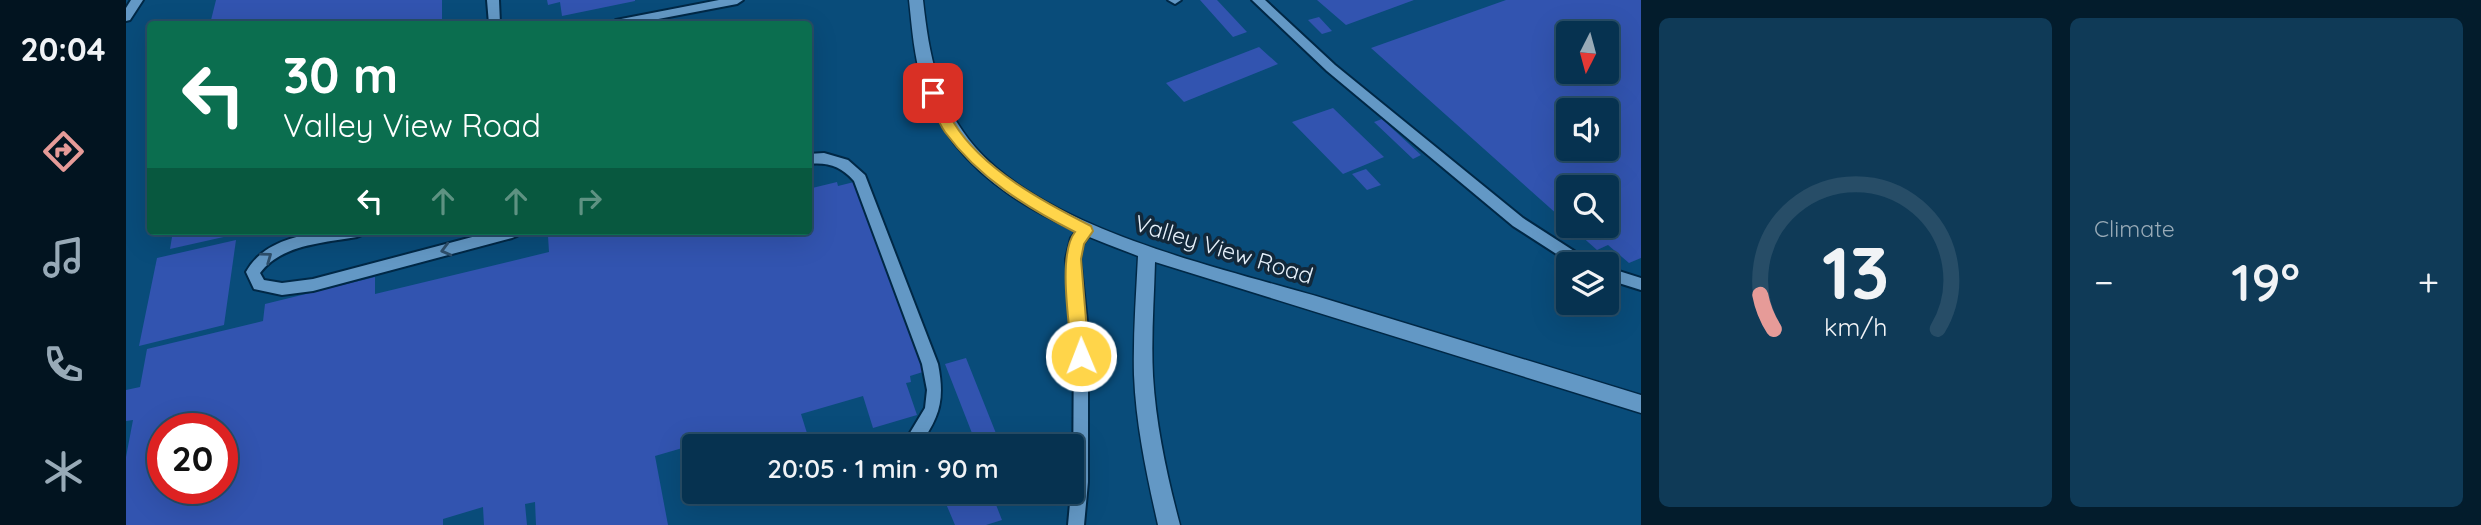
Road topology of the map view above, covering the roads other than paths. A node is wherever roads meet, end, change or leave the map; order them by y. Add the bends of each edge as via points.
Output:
1 (137, 0) edge
2 (493, 0) edge
3 (737, 0) edge
4 (916, 0) edge
5 (1258, 0) edge
6 (126, 17) edge
7 (495, 21) edge
8 (631, 21) edge
9 (812, 159) edge
10 (1085, 231) junction
11 (340, 235) edge
12 (499, 235) edge
13 (1147, 252) junction
14 (1564, 252) edge
15 (1619, 277) edge
16 (1641, 284) edge
17 (1641, 404) edge
18 (918, 434) edge
19 (1076, 525) edge
20 (1169, 525) edge

1 - 6 lane
2 - 7 lane
3 - 8 lane
4 - 10 street, Valley View Road via 933,93 950,128 984,166 1029,201
5 - 14 lane via 1331,68 1518,222
9 - 18 lane via 840,160 860,179 936,390 933,412
10 - 13 street, Valley View Road
10 - 19 lane via 1076,242 1073,259 1081,331
12 -> 11 lane via 313,285 282,289 259,285 253,272 259,260 277,250
13 - 17 street, Valley View Road
13 - 20 street via 1143,356 1147,414
15 - 16 lane

